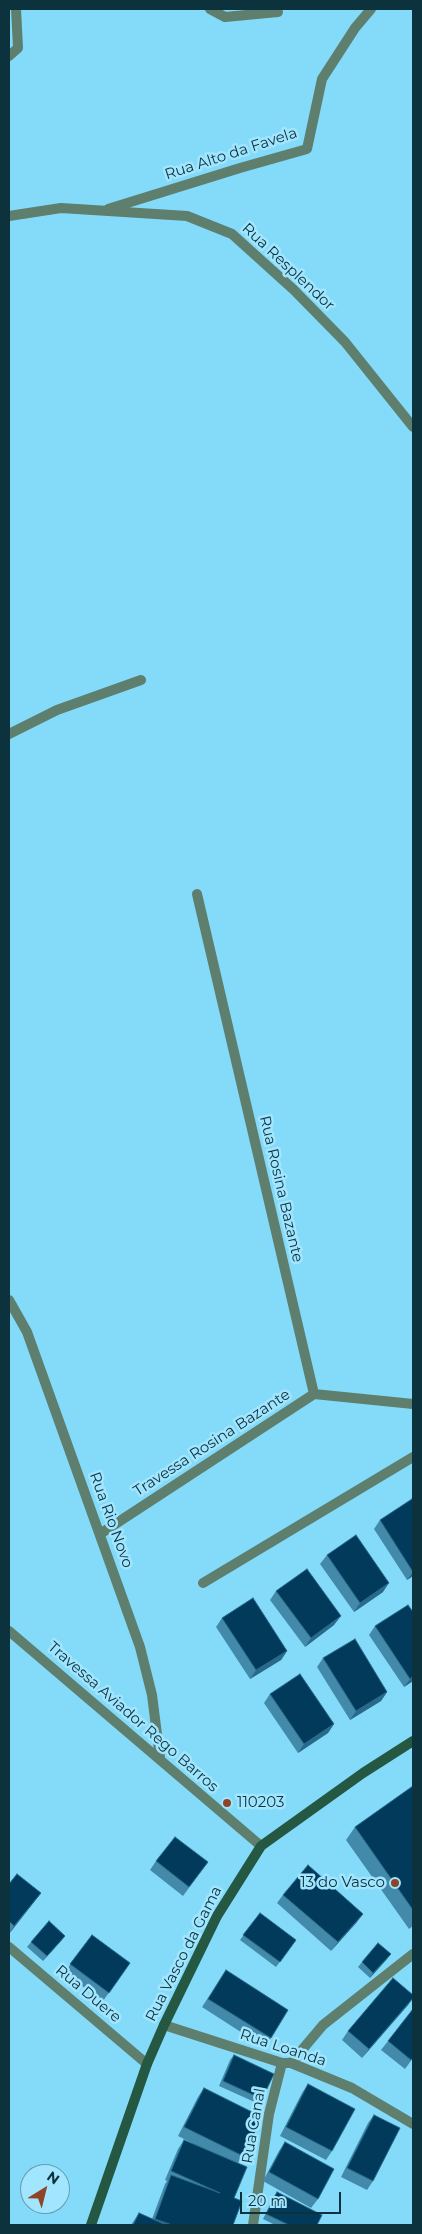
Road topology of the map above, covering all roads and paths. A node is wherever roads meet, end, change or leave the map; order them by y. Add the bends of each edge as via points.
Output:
1 (16, 9) edge
2 (210, 9) edge
3 (371, 9) edge
4 (278, 12) dead end
5 (9, 56) edge
6 (102, 211) junction
7 (9, 216) edge
8 (413, 427) edge
9 (141, 680) dead end
10 (9, 734) edge
11 (197, 894) dead end
12 (9, 1300) edge
13 (314, 1394) junction
14 (413, 1404) edge
15 (413, 1457) edge
16 (100, 1534) junction
17 (204, 1583) dead end
18 (9, 1631) edge
19 (413, 1741) edge
20 (160, 1758) junction
21 (262, 1846) junction
22 (9, 1947) edge
23 (413, 1954) edge
24 (164, 2025) junction
25 (286, 2063) junction
26 (147, 2064) junction
27 (413, 2124) edge
28 (91, 2225) edge
29 (253, 2225) edge

1 - 5 street via 18,48
2 - 4 street via 225,17
3 - 6 street, Rua Alto da Favela via 322,79 307,149
6 - 7 street, Rua Resplendor via 61,208
6 - 8 street, Rua Resplendor via 187,216 232,234 345,342
9 - 10 street via 57,710
11 - 13 street, Rua Rosina Bazante
12 - 16 street, Rua Rio Novo via 27,1332
13 - 14 street
13 - 16 street, Travessa Rosina Bazante
15 - 17 street
16 - 20 street, Rua Rio Novo via 140,1647 152,1695
18 - 20 street, Travessa Aviador Rego Barros
19 - 21 main road, Rua Vasco da Gama
20 - 21 street, Travessa Aviador Rego Barros
21 - 24 main road, Rua Vasco da Gama via 217,1916
22 - 26 street, Rua Duere
23 - 25 street via 323,2025
24 - 25 street, Rua Loanda
24 - 26 main road, Rua Vasco da Gama
25 - 27 street, Rua Loanda via 352,2088
25 - 29 street, Rua Canal via 269,2114
26 - 28 main road, Rua Vasco da Gama

